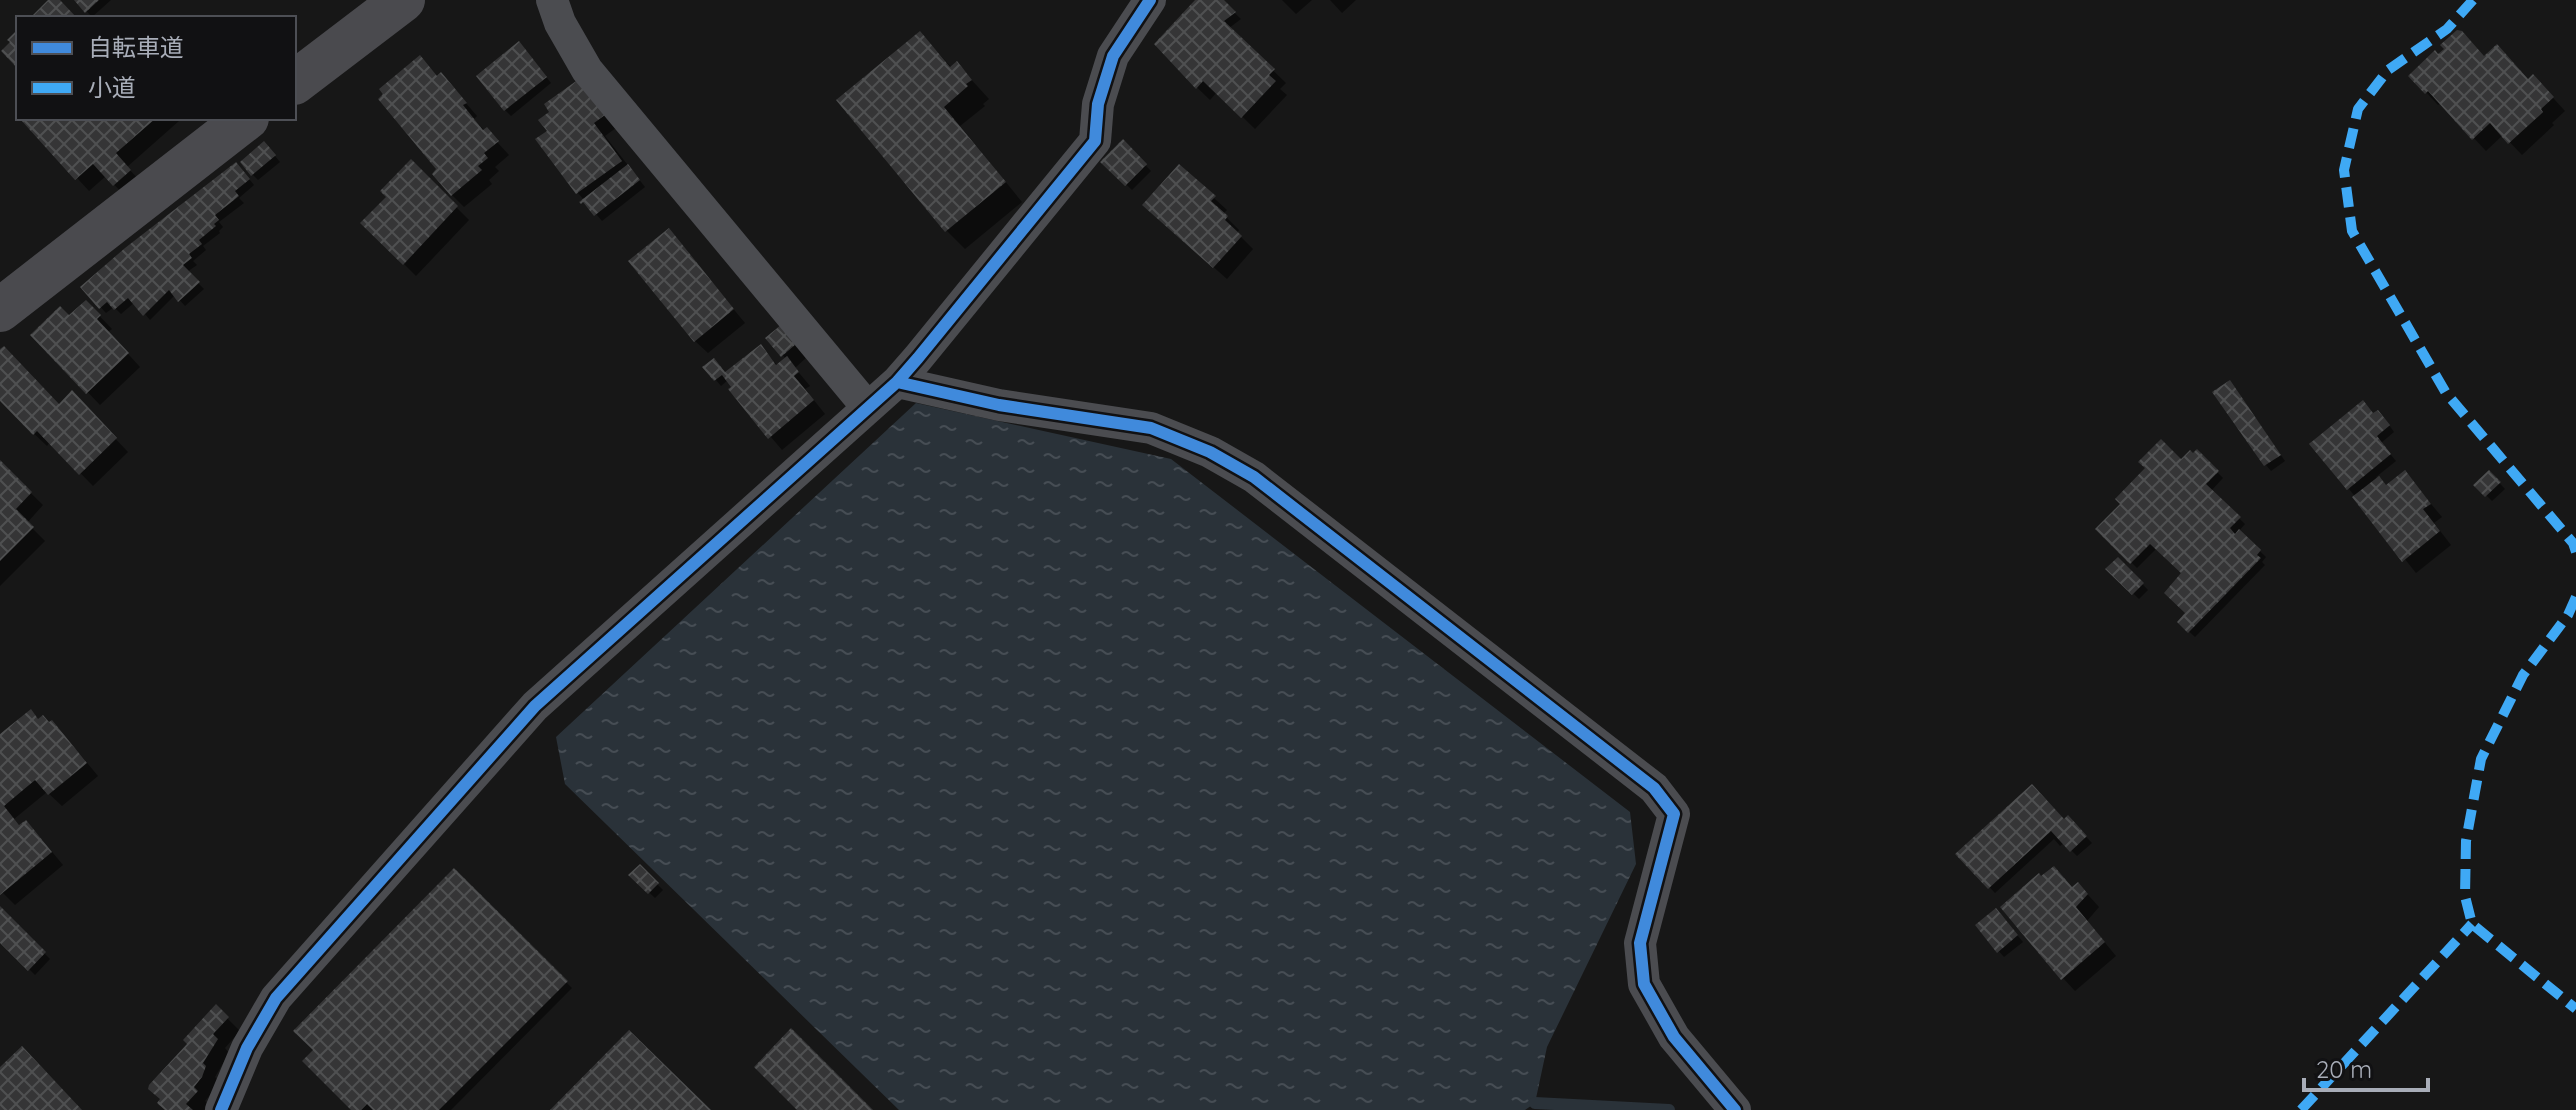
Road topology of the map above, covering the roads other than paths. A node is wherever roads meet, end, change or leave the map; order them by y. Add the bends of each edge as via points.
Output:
1 (403, 0) edge
2 (552, 0) edge
3 (1150, 0) edge
4 (296, 81) edge
5 (244, 120) edge
6 (0, 310) edge
7 (897, 382) junction
8 (868, 408) junction
9 (221, 1110) edge
10 (1735, 1110) edge

1 - 4 street
2 - 8 street via 587,70
3 - 7 street via 1113,56 1098,104 1095,141
5 - 6 street
7 - 8 street
7 - 10 street via 999,405 1151,428 1210,452 1254,477 1654,788 1674,814 1640,943 1644,984 1674,1037
8 - 9 street via 535,706 276,998

